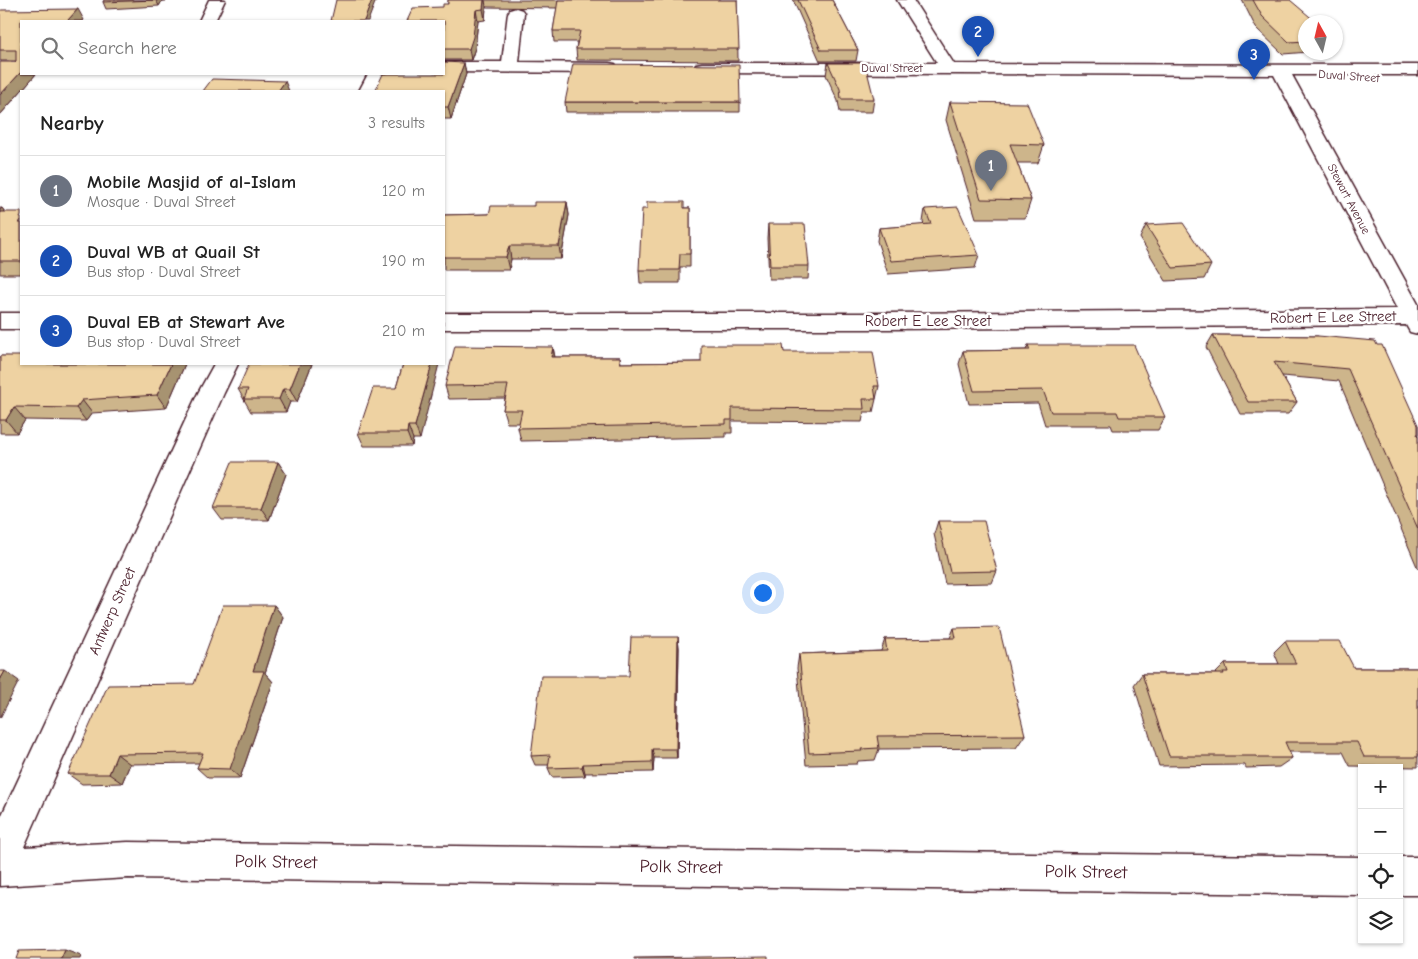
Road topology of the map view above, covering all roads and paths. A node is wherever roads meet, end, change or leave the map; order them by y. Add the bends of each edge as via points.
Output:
1 (217, 0) edge
2 (905, 0) edge
3 (516, 13) dead end
4 (207, 20) edge
5 (445, 67) edge
6 (510, 68) junction
7 (630, 68) edge
8 (690, 68) edge
9 (949, 69) junction
10 (1418, 70) edge
11 (1281, 71) junction
12 (376, 75) edge
13 (1418, 81) edge
14 (369, 90) edge
15 (445, 320) edge
16 (0, 321) edge
17 (20, 321) edge
18 (1416, 321) edge
19 (225, 365) edge
20 (0, 860) edge
21 (0, 867) edge
22 (1358, 876) edge
23 (1403, 876) edge
24 (1418, 876) edge

1 - 4 street
2 - 9 street
3 - 6 street
5 - 6 street
6 - 7 street
8 - 9 street, Duval Street
9 - 11 street, Duval Street
10 - 11 street, Duval Street
11 - 13 street, Duval Street
11 - 18 street, Stewart Avenue
12 - 14 street
15 - 18 street, Robert E Lee Street
16 - 17 street
19 - 20 street, Antwerp Street
21 - 22 street, Polk Street via 128,860
23 - 24 street

